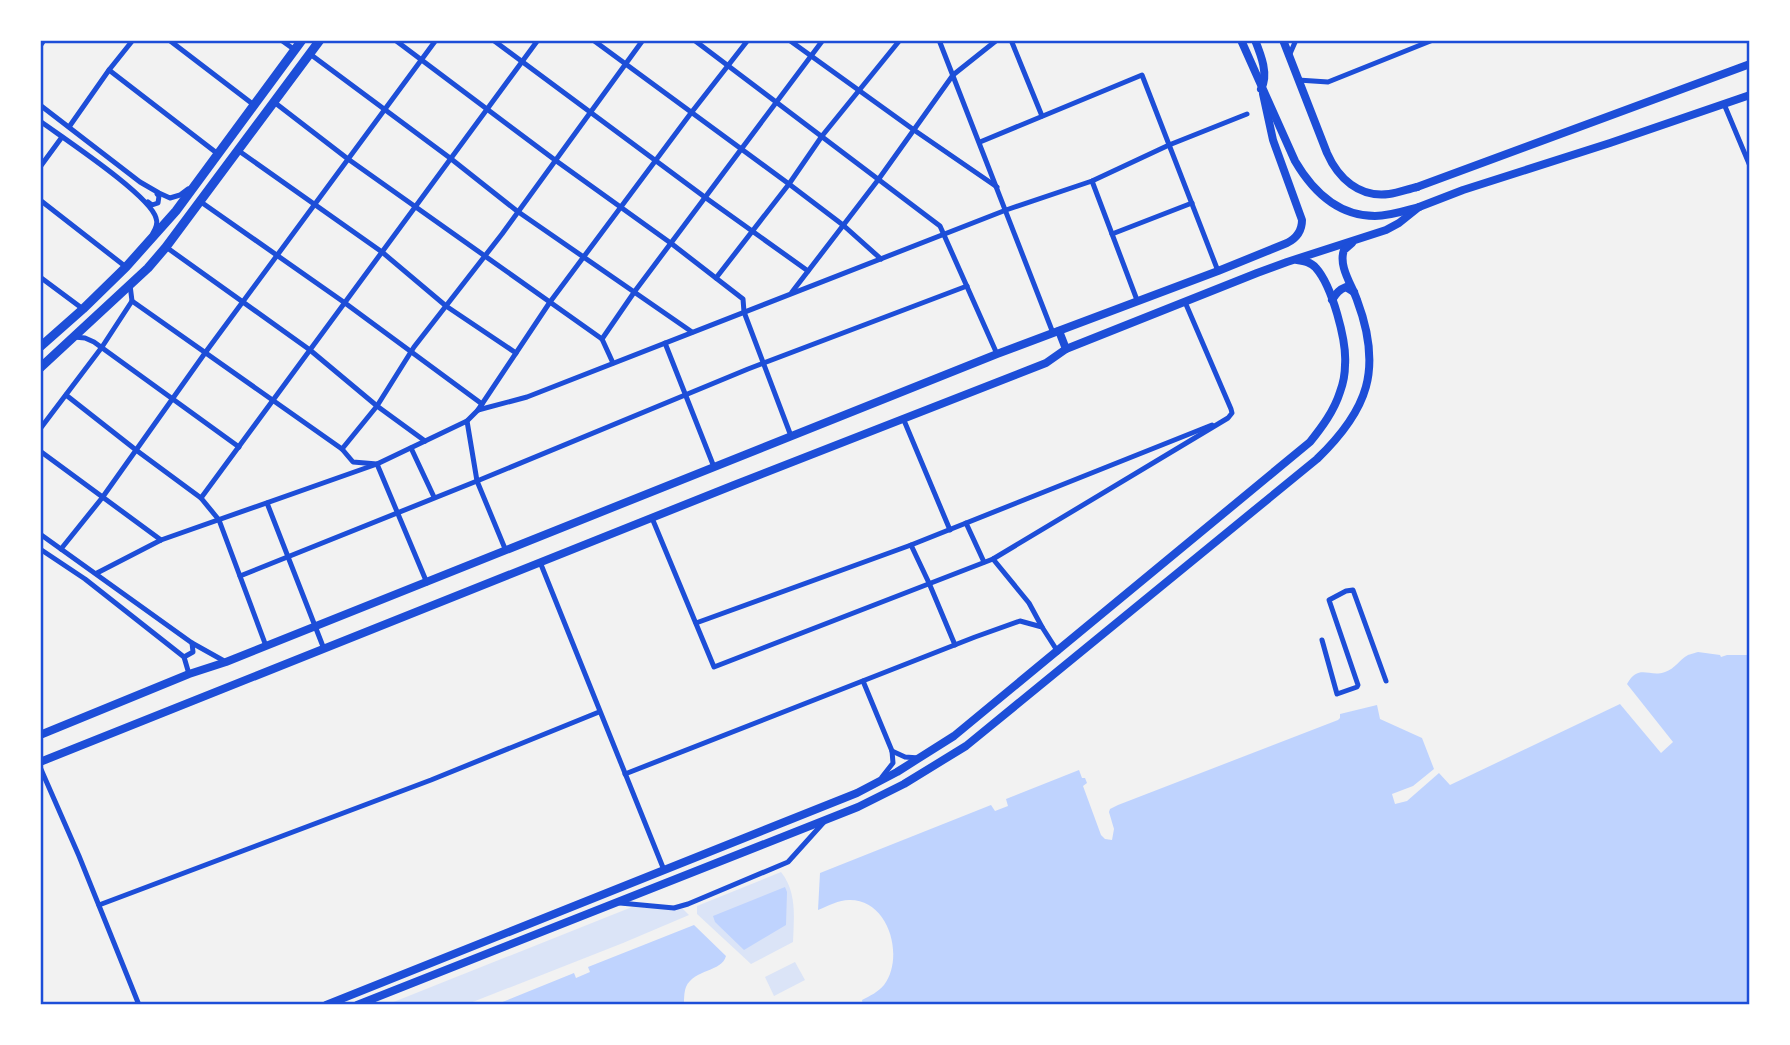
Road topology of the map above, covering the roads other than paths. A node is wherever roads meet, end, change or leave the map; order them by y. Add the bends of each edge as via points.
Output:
1 (44, 40) edge
2 (133, 40) edge
3 (169, 40) edge
4 (281, 40) edge
5 (302, 40) edge
6 (320, 40) edge
7 (395, 40) edge
8 (436, 40) edge
9 (493, 40) edge
10 (538, 40) edge
11 (593, 40) edge
12 (643, 40) edge
13 (694, 40) edge
14 (748, 40) edge
15 (789, 40) edge
16 (823, 40) edge
17 (900, 40) edge
18 (939, 40) edge
19 (997, 40) edge
20 (1011, 40) edge
21 (1241, 40) edge
22 (1255, 40) edge
23 (1296, 40) edge
24 (1433, 40) edge
25 (1283, 41) edge
26 (40, 46) edge
27 (295, 50) junction
28 (310, 54) junction
29 (1289, 56) junction
30 (811, 57) junction
31 (421, 60) junction
32 (522, 62) junction
33 (625, 64) junction
34 (1750, 64) edge
35 (728, 65) junction
36 (109, 70) junction
37 (953, 75) junction
38 (1298, 80) junction
39 (1261, 89) junction
40 (859, 90) junction
41 (1750, 95) edge
42 (274, 102) junction
43 (777, 103) junction
44 (1724, 104) junction
45 (40, 105) edge
46 (254, 105) junction
47 (384, 110) junction
48 (486, 110) junction
49 (590, 112) junction
50 (691, 113) junction
51 (1247, 114) dead end
52 (1042, 116) junction
53 (40, 121) edge
54 (69, 127) junction
55 (914, 130) junction
56 (822, 136) junction
57 (62, 137) junction
58 (979, 142) junction
59 (1169, 145) junction
60 (741, 150) junction
61 (239, 151) junction
62 (218, 154) junction
63 (450, 158) junction
64 (348, 159) junction
65 (555, 160) junction
66 (655, 160) junction
67 (1750, 166) edge
68 (40, 167) edge
69 (878, 180) junction
70 (1092, 181) junction
71 (140, 182) junction
72 (789, 184) junction
73 (194, 186) junction
74 (997, 187) junction
75 (133, 189) junction
76 (706, 198) junction
77 (40, 200) edge
78 (201, 202) junction
79 (1192, 203) junction
80 (313, 205) junction
81 (415, 207) junction
82 (620, 207) junction
83 (1419, 207) junction
84 (1006, 210) junction
85 (517, 211) junction
86 (843, 225) junction
87 (752, 232) junction
88 (945, 234) junction
89 (1112, 234) junction
90 (1364, 237) junction
91 (150, 239) junction
92 (672, 244) junction
93 (166, 247) junction
94 (382, 252) junction
95 (276, 255) junction
96 (485, 256) junction
97 (584, 257) junction
98 (881, 259) junction
99 (1287, 262) junction
100 (126, 267) junction
101 (808, 271) junction
102 (1219, 271) junction
103 (40, 277) edge
104 (716, 278) junction
105 (130, 285) junction
106 (967, 286) junction
107 (635, 291) junction
108 (1354, 292) junction
109 (791, 294) junction
110 (1137, 300) junction
111 (1332, 300) junction
112 (132, 301) junction
113 (242, 301) junction
114 (550, 302) junction
115 (1185, 302) junction
116 (345, 303) junction
117 (446, 306) junction
118 (83, 309) junction
119 (744, 312) junction
120 (692, 332) junction
121 (1056, 332) junction
122 (74, 337) junction
123 (602, 339) junction
124 (665, 343) junction
125 (40, 347) edge
126 (102, 347) junction
127 (1066, 349) junction
128 (310, 351) junction
129 (411, 352) junction
130 (205, 353) junction
131 (516, 354) junction
132 (997, 354) junction
133 (613, 363) junction
134 (763, 364) junction
135 (40, 368) edge
136 (66, 395) junction
137 (686, 395) junction
138 (172, 398) junction
139 (274, 400) junction
140 (482, 404) junction
141 (377, 406) junction
142 (478, 411) junction
143 (904, 418) junction
144 (1228, 418) junction
145 (467, 421) junction
146 (40, 429) edge
147 (791, 436) junction
148 (425, 441) junction
149 (239, 447) junction
150 (411, 448) junction
151 (342, 449) junction
152 (136, 450) junction
153 (40, 451) edge
154 (377, 464) junction
155 (714, 467) junction
156 (477, 481) junction
157 (434, 497) junction
158 (102, 498) junction
159 (201, 498) junction
160 (267, 503) junction
161 (397, 513) junction
162 (652, 517) junction
163 (219, 520) junction
164 (966, 523) junction
165 (950, 530) junction
166 (40, 534) edge
167 (161, 540) junction
168 (911, 545) junction
169 (40, 549) edge
170 (61, 549) junction
171 (506, 551) junction
172 (288, 556) junction
173 (993, 558) junction
174 (540, 562) junction
175 (984, 562) junction
176 (97, 573) junction
177 (240, 576) junction
178 (427, 583) junction
179 (929, 583) junction
180 (696, 623) junction
181 (315, 627) junction
182 (1042, 627) junction
183 (1322, 640) dead end
184 (192, 643) junction
185 (956, 645) junction
186 (267, 646) junction
187 (324, 649) junction
188 (1058, 652) junction
189 (184, 657) junction
190 (226, 662) junction
191 (189, 674) junction
192 (863, 681) junction
193 (1387, 681) dead end
194 (599, 712) junction
195 (40, 735) edge
196 (892, 751) junction
197 (919, 758) junction
198 (40, 762) edge
199 (40, 767) edge
200 (625, 774) junction
201 (880, 781) junction
202 (825, 820) junction
203 (664, 870) junction
204 (617, 902) junction
205 (99, 905) junction
206 (139, 1005) edge
207 (326, 1005) edge
208 (357, 1005) edge

1 - 26 street
2 - 36 street
3 - 46 street
4 - 27 street
5 - 27 highway
6 - 28 highway
7 - 31 street
8 - 31 street
9 - 32 street
10 - 32 street
11 - 33 street
12 - 33 street
13 - 35 street
14 - 35 street
15 - 30 street
16 - 30 street
17 - 40 street
18 - 37 street
19 - 37 street
20 - 52 street
21 - 39 main road
22 - 39 main road via 1265,82
23 - 29 street
24 - 38 street via 1328,82
25 - 29 main road
27 - 46 highway
28 - 42 highway
28 - 47 street
29 - 38 main road
30 - 40 street
30 - 43 street
31 - 47 street
31 - 48 street
32 - 48 street
32 - 49 street
33 - 49 street
33 - 50 street
34 - 38 main road via 1388,194 1357,188 1332,164
35 - 43 street
35 - 50 street
36 - 54 street
36 - 62 street
37 - 55 street
37 - 58 street
39 - 83 main road via 1300,169 1328,200 1364,215 1389,215
39 - 102 main road via 1272,140 1302,220 1300,231 1287,243
40 - 55 street
40 - 56 street
41 - 44 main road
42 - 61 highway
42 - 64 street
43 - 56 street
43 - 60 street
44 - 67 street
44 - 83 main road
45 - 54 street
46 - 62 highway
47 - 63 street
47 - 64 street
48 - 63 street
48 - 65 street
49 - 65 street
49 - 66 street
50 - 60 street
50 - 66 street
51 - 59 street
52 - 58 street
52 - 59 street via 1142,75
53 - 57 street
54 - 71 street
55 - 69 street
55 - 74 street
56 - 69 street
56 - 72 street
57 - 68 street
57 - 75 street
58 - 74 street
59 - 70 street
59 - 79 street
60 - 72 street
60 - 76 street
61 - 78 highway
61 - 80 street
62 - 73 highway
63 - 81 street
63 - 85 street
64 - 80 street
64 - 81 street
65 - 82 street
65 - 85 street
66 - 76 street
66 - 82 street
69 - 86 street
69 - 88 street
70 - 84 street
70 - 89 street
71 - 73 street via 170,198
71 - 75 street via 159,196 156,205
72 - 86 street
72 - 87 street
73 - 91 highway
74 - 84 street
75 - 91 street via 157,219
76 - 87 street
76 - 92 street
77 - 100 street
78 - 93 highway
78 - 95 street
79 - 89 street
79 - 102 street
80 - 94 street
80 - 95 street
81 - 94 street
81 - 96 street
82 - 92 street
82 - 97 street
83 - 90 main road via 1399,223
84 - 88 street
84 - 121 street
85 - 96 street
85 - 97 street
86 - 98 street
86 - 101 street
87 - 101 street
87 - 104 street
88 - 98 street
88 - 106 street
89 - 110 street
90 - 99 main road
90 - 108 main road via 1342,254
91 - 100 highway
92 - 104 street
92 - 107 street
93 - 105 highway
93 - 113 street
94 - 116 street
94 - 117 street
95 - 113 street
95 - 116 street
96 - 114 street
96 - 117 street
97 - 107 street
97 - 114 street
98 - 109 street
99 - 111 main road via 1314,266
99 - 115 main road
100 - 118 highway
101 - 109 street
102 - 110 main road
103 - 118 street
104 - 119 street via 743,299
105 - 112 street
105 - 122 highway
106 - 132 street
106 - 134 street
107 - 120 street
107 - 123 street
108 - 111 main road via 1346,287
108 - 202 main road via 1367,336 1370,376 1357,410 1337,440 966,746 904,784
109 - 119 street
110 - 121 main road
111 - 188 main road via 1345,365 1336,403 1320,430
112 - 126 street
112 - 130 street
113 - 128 street
113 - 130 street
114 - 123 street
114 - 131 street
115 - 127 main road
115 - 144 street via 1231,409
116 - 128 street
116 - 129 street
117 - 129 street
117 - 131 street
118 - 125 highway
119 - 120 street
119 - 134 street
120 - 124 street
121 - 127 main road
121 - 132 main road
122 - 126 street
122 - 135 highway
123 - 133 street
124 - 133 street
124 - 137 street
126 - 136 street
126 - 138 street
127 - 143 main road via 1046,363
128 - 139 street
128 - 141 street
129 - 140 street
129 - 141 street
130 - 138 street
130 - 139 street
131 - 140 street
132 - 147 main road
133 - 142 street
134 - 137 street
134 - 147 street
136 - 146 street
136 - 152 street
137 - 155 street
137 - 156 street
138 - 149 street
138 - 152 street
139 - 149 street
139 - 151 street
140 - 142 street
141 - 148 street
141 - 151 street
142 - 145 street
143 - 162 main road
143 - 165 street
144 - 164 street
144 - 173 street
145 - 148 street
145 - 156 street
147 - 155 main road
148 - 150 street
149 - 159 street
150 - 154 street
150 - 157 street
151 - 154 street via 353,462
152 - 158 street
152 - 159 street
153 - 158 street
154 - 160 street
154 - 161 street
155 - 171 main road
156 - 157 street
156 - 171 street
157 - 161 street
158 - 167 street
158 - 170 street
159 - 163 street
160 - 163 street
160 - 172 street
161 - 172 street
161 - 178 street
162 - 174 main road
162 - 180 street
163 - 167 street
163 - 177 street
164 - 165 street
164 - 175 street
165 - 168 street
166 - 170 street
167 - 176 street
168 - 179 street
168 - 180 street
169 - 189 street
170 - 176 street
171 - 178 main road
172 - 177 street
172 - 181 street
173 - 175 street
173 - 182 street
174 - 187 main road
174 - 194 street
175 - 179 street
176 - 184 street
177 - 186 street
178 - 181 main road
179 - 180 street via 714,667
179 - 185 street
181 - 186 main road
181 - 187 street
182 - 185 street via 1020,621
182 - 188 street
183 - 193 street via 1338,694 1357,687 1329,600 1353,590
184 - 189 street via 193,652
184 - 190 street
185 - 192 street
186 - 190 main road
187 - 198 main road
188 - 197 main road via 954,736
189 - 191 street
190 - 191 main road
191 - 195 main road
192 - 196 street
192 - 200 street
194 - 200 street
194 - 205 street
196 - 197 street
196 - 201 street via 893,763
197 - 201 main road
199 - 205 street
200 - 203 street
201 - 203 main road
202 - 204 main road
202 - 204 street via 788,862 688,904 674,908
203 - 207 main road
204 - 208 main road
205 - 206 street

